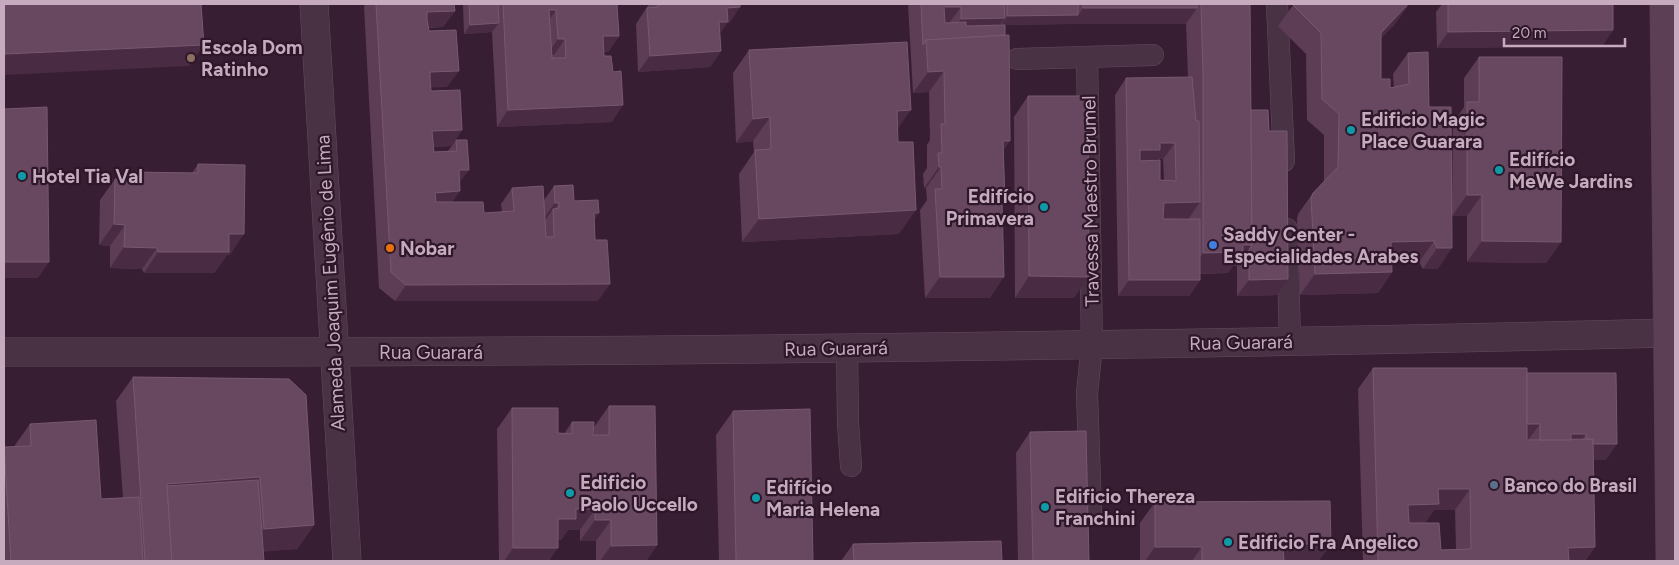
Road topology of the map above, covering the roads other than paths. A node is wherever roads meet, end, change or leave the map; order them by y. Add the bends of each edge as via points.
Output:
1 (314, 4) edge
2 (1277, 4) edge
3 (1664, 4) edge
4 (1153, 56) dead end
5 (1087, 57) junction
6 (1017, 59) dead end
7 (1670, 66) edge
8 (1284, 181) edge
9 (1286, 210) edge
10 (1668, 333) junction
11 (1290, 341) junction
12 (1092, 345) junction
13 (847, 348) junction
14 (4, 352) edge
15 (334, 353) junction
16 (851, 466) dead end
17 (1090, 512) edge
18 (347, 561) edge
19 (1670, 561) edge

1 - 15 street, Alameda Joaquim Eugênio de Lima
2 - 8 lane
3 - 7 main road
4 - 5 lane
5 - 6 lane
5 - 12 lane, Travessa Maestro Brumel
7 - 10 main road
9 - 11 lane
10 - 11 street, Rua Guarará
10 - 19 main road
11 - 12 street, Rua Guarará
12 - 13 street, Rua Guarará
12 - 17 lane, Travessa Maestro Brumel via 1087,393
13 - 15 street, Rua Guarará
13 - 16 lane
14 - 15 street, Rua Guarará
15 - 18 street, Alameda Joaquim Eugênio de Lima

